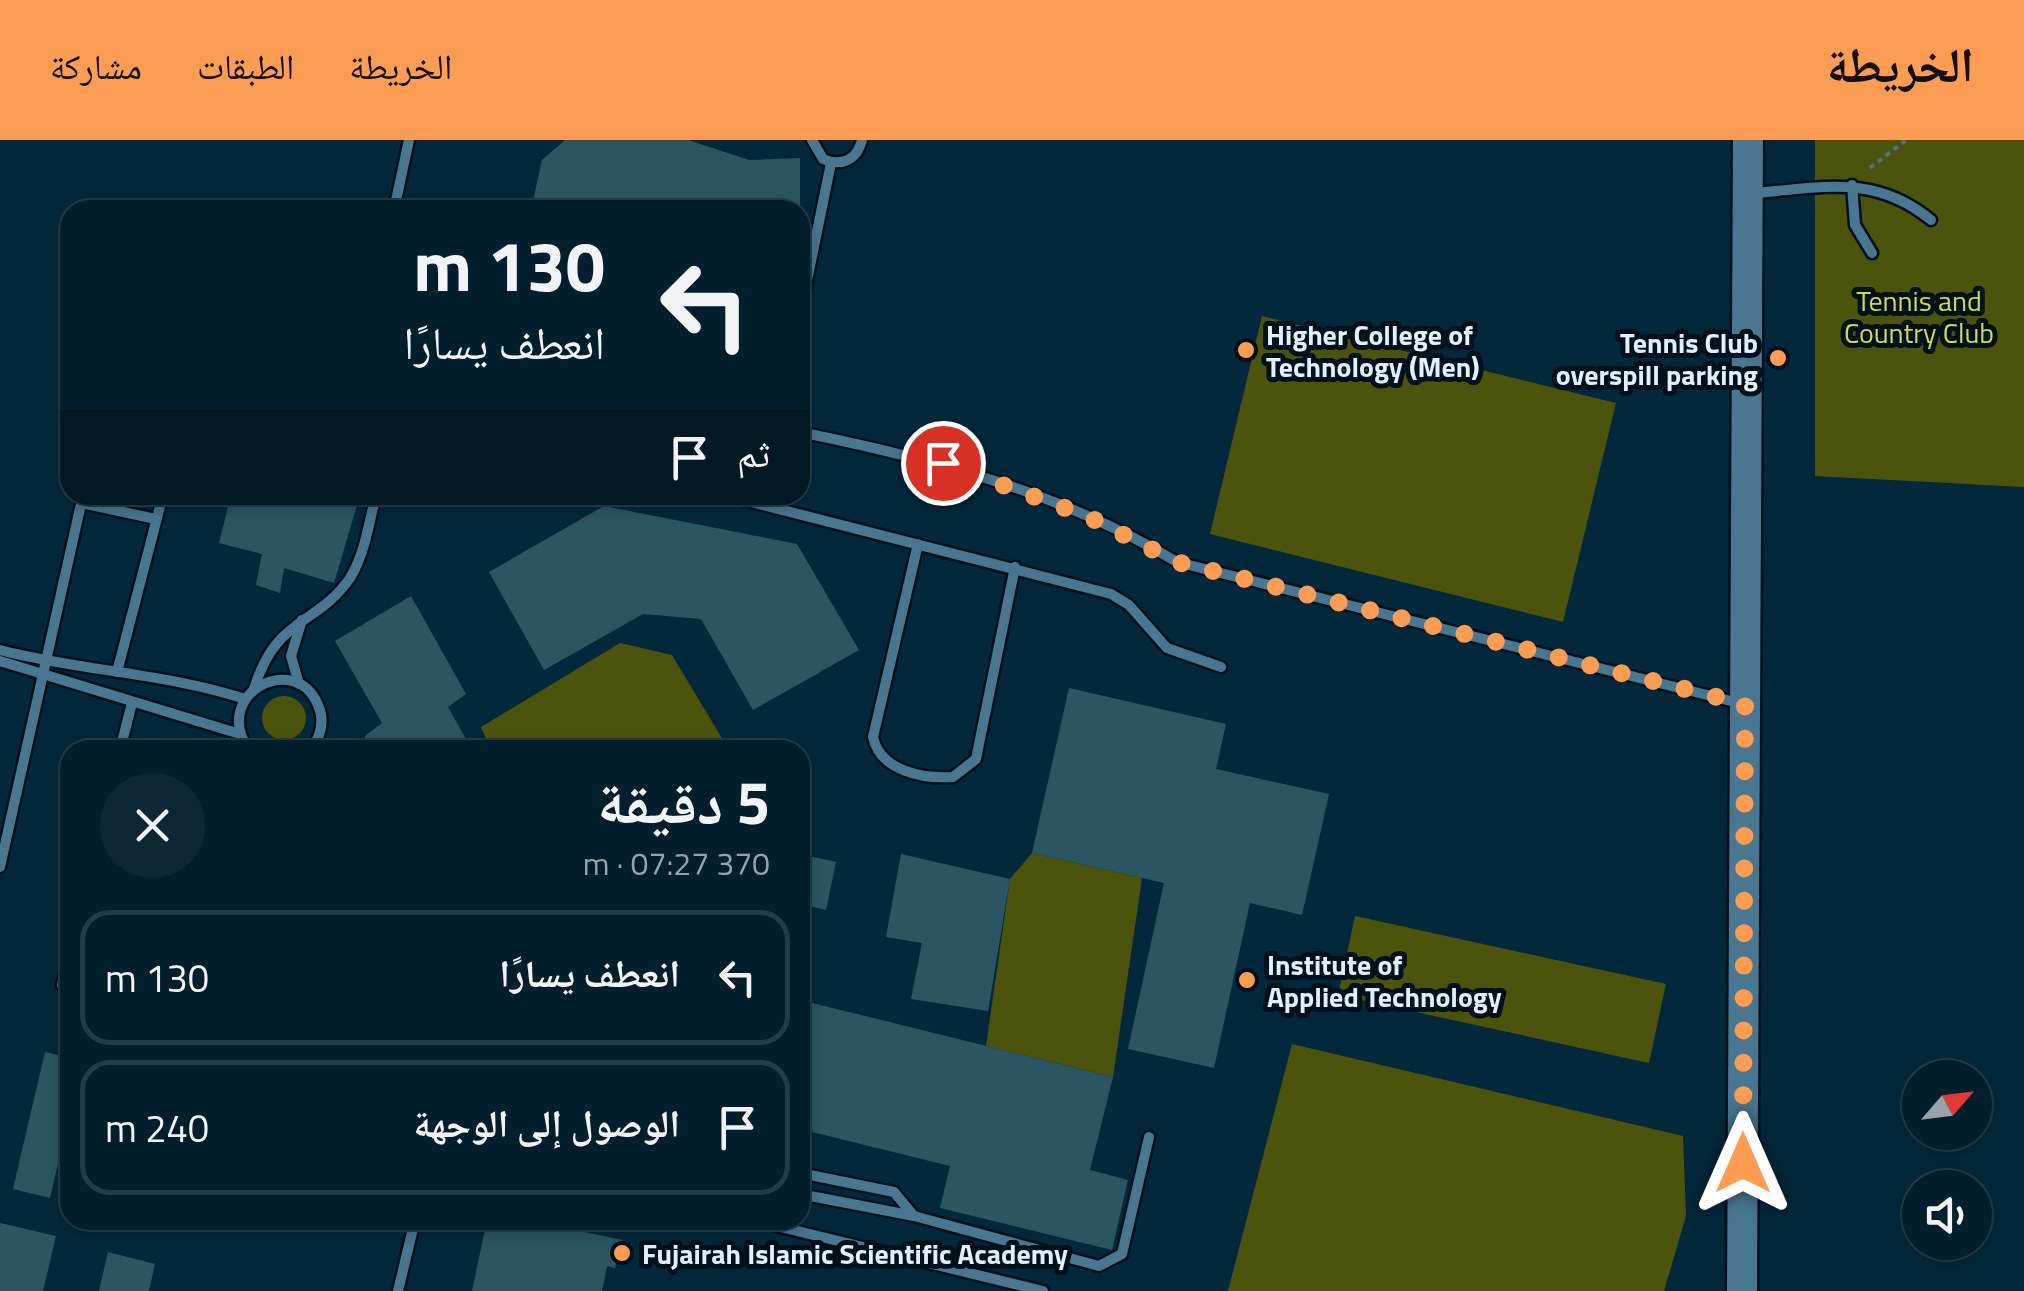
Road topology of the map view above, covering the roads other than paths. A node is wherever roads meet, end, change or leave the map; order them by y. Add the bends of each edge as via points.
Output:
1 (409, 140) edge
2 (812, 140) edge
3 (862, 140) edge
4 (1748, 140) edge
5 (831, 162) junction
6 (1852, 186) junction
7 (1748, 194) junction
8 (396, 200) edge
9 (1932, 220) dead end
10 (1872, 254) dead end
11 (810, 265) edge
12 (810, 434) edge
13 (81, 505) edge
14 (103, 505) edge
15 (160, 505) edge
16 (373, 505) edge
17 (764, 505) edge
18 (156, 520) junction
19 (918, 544) junction
20 (1015, 567) junction
21 (305, 615) junction
22 (0, 650) edge
23 (0, 661) edge
24 (1221, 667) dead end
25 (46, 668) junction
26 (118, 672) junction
27 (299, 684) junction
28 (254, 689) junction
29 (244, 700) junction
30 (132, 703) junction
31 (1745, 704) junction
32 (240, 734) junction
33 (123, 740) edge
34 (243, 740) edge
35 (317, 740) edge
36 (0, 868) edge
37 (1149, 1137) dead end
38 (810, 1175) edge
39 (810, 1196) edge
40 (914, 1216) junction
41 (413, 1230) edge
42 (793, 1230) edge
43 (398, 1291) edge
44 (1043, 1291) edge
45 (1742, 1291) edge

1 - 8 lane
2 - 5 lane via 816,153
3 - 5 lane via 855,156
4 - 7 street
5 - 11 lane
6 - 7 lane
6 - 9 lane via 1886,192
6 - 10 lane via 1855,226
7 - 31 street
12 - 31 lane via 882,446 1020,489 1177,562
13 - 25 lane
14 - 18 lane
15 - 18 lane
16 - 21 lane via 351,576
17 - 19 lane
18 - 26 lane
19 - 20 lane
19 - 20 lane via 873,737 880,757 898,768 953,777 976,759
20 - 24 lane via 1111,594 1130,605 1168,648
21 - 27 lane via 291,656
21 - 28 lane via 272,647
22 - 25 lane
23 - 25 lane
25 - 26 lane
25 - 30 lane
25 - 36 lane
26 - 29 lane
27 - 28 lane via 279,679
27 - 35 lane via 320,710
28 - 29 lane
29 - 32 lane
30 - 32 lane
30 - 33 lane
31 - 45 street
32 - 34 lane
37 - 40 lane via 1122,1254 1110,1264
38 - 40 lane via 894,1192
39 - 40 lane
41 - 43 lane
42 - 44 lane

